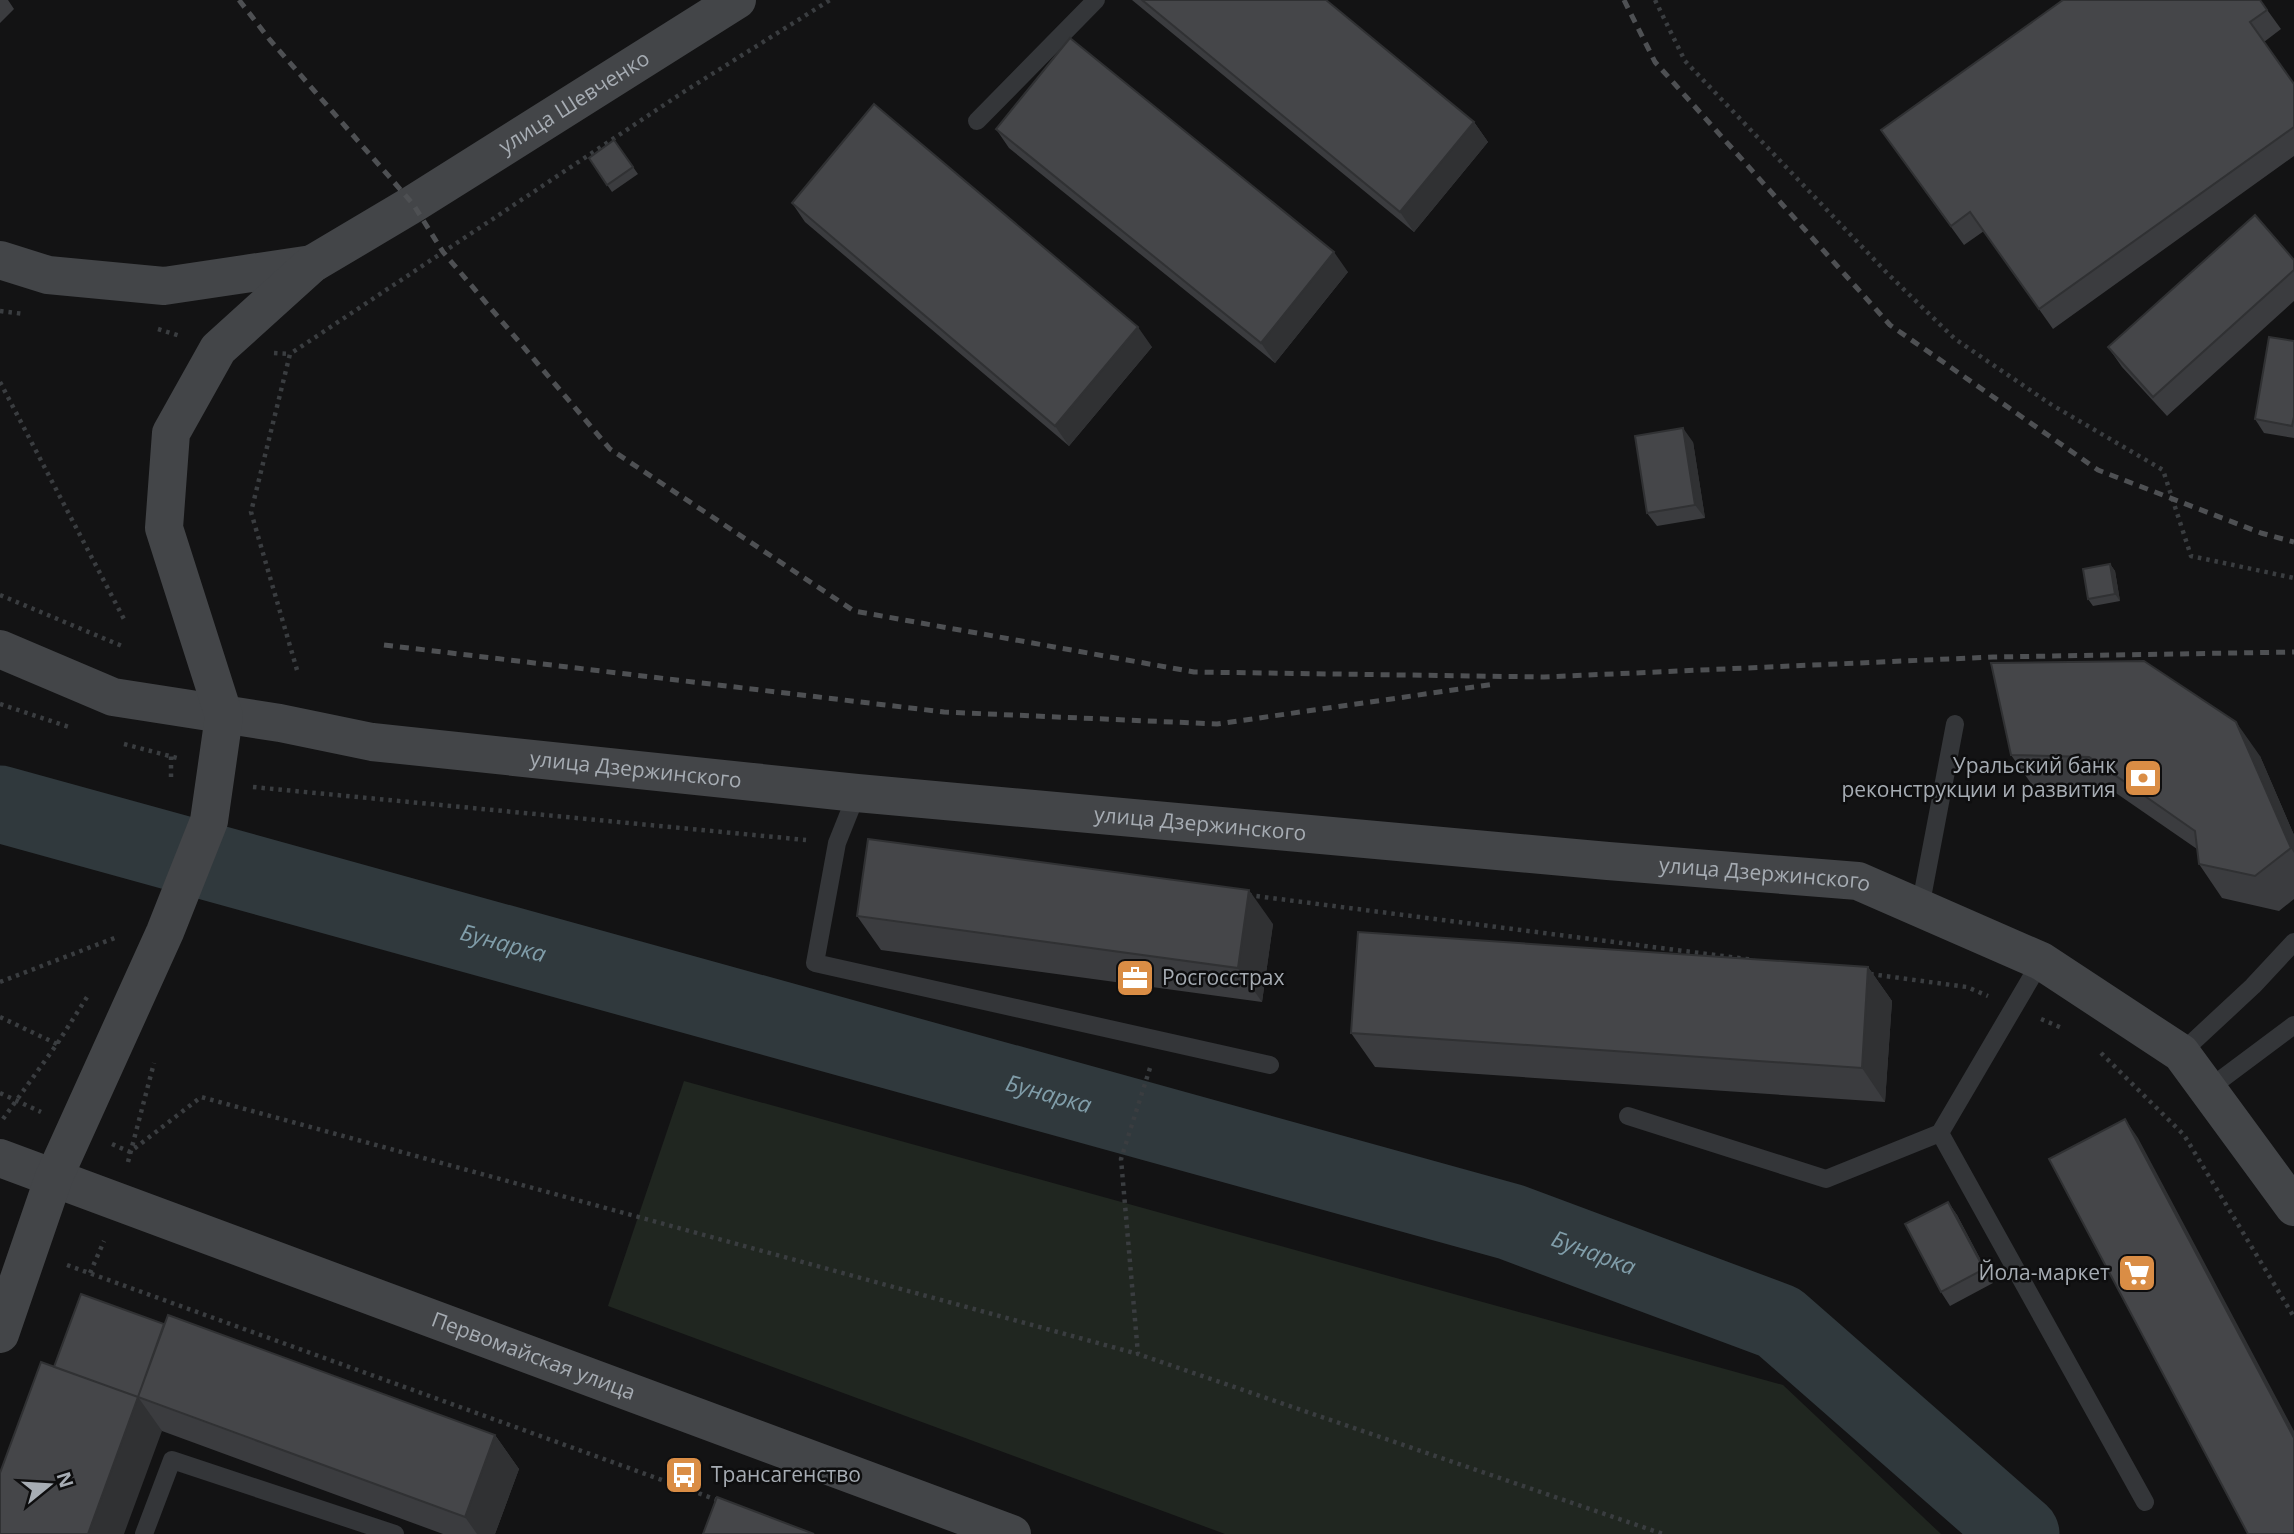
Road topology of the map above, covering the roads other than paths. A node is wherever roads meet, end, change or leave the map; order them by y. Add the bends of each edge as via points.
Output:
1 (737, 0) edge
2 (1096, 0) edge
3 (977, 121) dead end
4 (0, 260) edge
5 (312, 264) junction
6 (0, 649) edge
7 (225, 716) junction
8 (1955, 724) dead end
9 (857, 793) junction
10 (1920, 908) junction
11 (2294, 942) edge
12 (2041, 961) junction
13 (2294, 1025) edge
14 (2180, 1053) junction
15 (1270, 1065) dead end
16 (2207, 1090) junction
17 (1628, 1116) dead end
18 (1940, 1133) junction
19 (0, 1157) edge
20 (54, 1177) junction
21 (2294, 1207) edge
22 (0, 1334) edge
23 (2145, 1502) dead end
24 (144, 1534) edge
25 (396, 1534) edge
26 (1012, 1534) edge

1 - 5 main road, улица Шевченко
2 - 3 lane
4 - 5 main road via 48,275 164,286
5 - 7 main road via 218,349 171,433 164,528
6 - 7 main road, улица Дзержинского via 113,697
7 - 9 main road, улица Дзержинского via 372,742
7 - 20 main road via 209,821 146,932
8 - 10 lane
9 - 10 main road, улица Дзержинского via 1858,881
9 - 15 lane via 837,843 815,963
10 - 12 main road, улица Дзержинского
11 - 14 lane
12 - 14 main road, улица Дзержинского
12 - 18 lane
13 - 16 lane
14 - 16 main road, улица Дзержинского
16 - 21 main road, улица Дзержинского
17 - 18 lane via 1826,1179
18 - 23 lane
19 - 20 main road, Первомайская улица
20 - 22 main road
20 - 26 main road, Первомайская улица
24 - 25 lane via 172,1460

